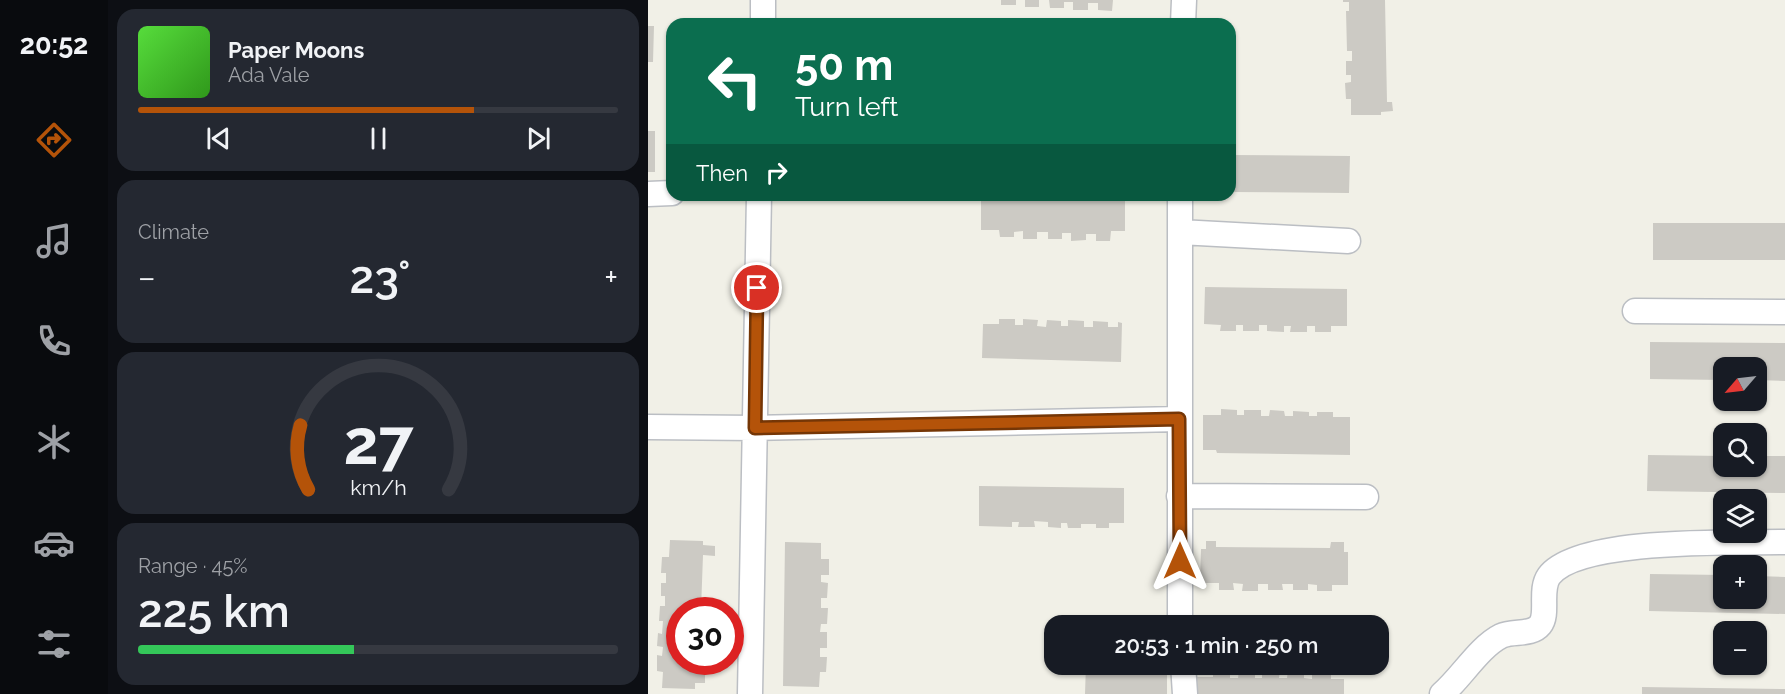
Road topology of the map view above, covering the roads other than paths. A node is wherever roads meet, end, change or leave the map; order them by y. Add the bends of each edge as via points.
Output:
1 (763, 0) edge
2 (1184, 0) edge
3 (763, 18) edge
4 (1183, 18) edge
5 (666, 193) edge
6 (648, 194) edge
7 (759, 201) edge
8 (1180, 201) edge
9 (1180, 232) junction
10 (1348, 241) dead end
11 (1635, 311) dead end
12 (1785, 312) edge
13 (1179, 419) junction
14 (648, 427) edge
15 (755, 428) junction
16 (1179, 496) junction
17 (1366, 497) dead end
18 (1785, 542) edge
19 (1180, 615) edge
20 (1184, 675) edge
21 (750, 694) edge
22 (1185, 694) edge
23 (1444, 694) edge

1 - 3 street
2 - 4 street
5 - 6 street
7 - 15 street
8 - 9 street
9 - 10 street
9 - 13 street
11 - 12 street
13 - 15 street
13 - 16 street
14 - 15 street
15 - 21 street
16 - 17 street
16 - 19 street
18 - 23 street via 1643,545 1570,561 1547,578 1539,625 1532,631 1501,636 1487,646
20 - 22 street

